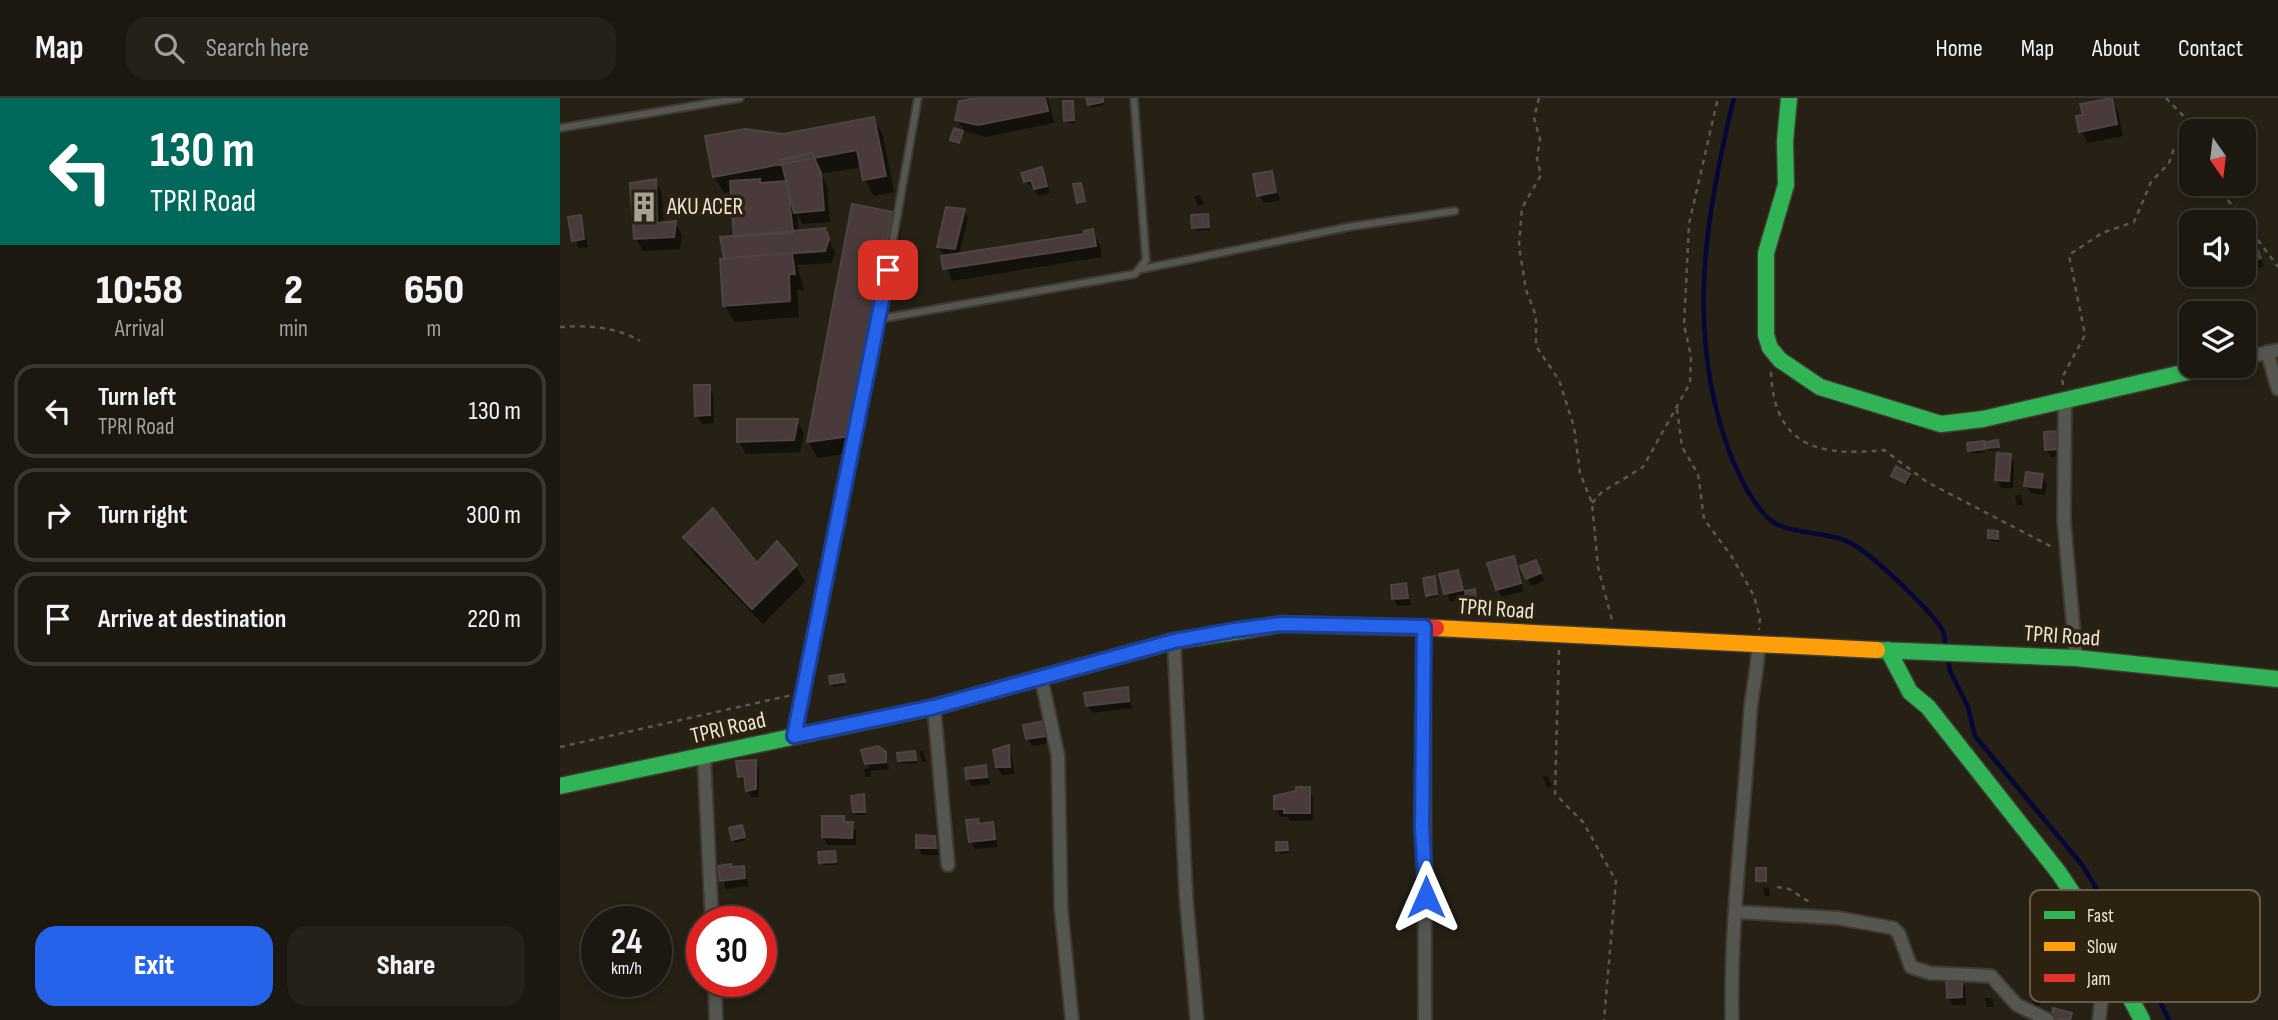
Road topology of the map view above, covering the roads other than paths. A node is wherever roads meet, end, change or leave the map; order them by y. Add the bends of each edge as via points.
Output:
1 (740, 98) edge
2 (918, 98) edge
3 (1135, 98) edge
4 (1789, 98) edge
5 (560, 128) edge
6 (1455, 211) dead end
7 (1142, 269) junction
8 (879, 319) junction
9 (2273, 351) edge
10 (2179, 374) edge
11 (2278, 390) edge
12 (2065, 401) junction
13 (1424, 627) junction
14 (1174, 641) junction
15 (1758, 643) junction
16 (1888, 650) junction
17 (2076, 658) junction
18 (1041, 677) junction
19 (2278, 679) edge
20 (934, 707) junction
21 (794, 736) junction
22 (704, 757) junction
23 (560, 786) edge
24 (948, 865) dead end
25 (2070, 890) edge
26 (711, 906) edge
27 (1737, 912) junction
28 (715, 997) edge
29 (2101, 1002) edge
30 (2133, 1002) edge
31 (716, 1020) edge
32 (1072, 1020) edge
33 (1197, 1020) edge
34 (1425, 1020) edge
35 (1732, 1020) edge
36 (2049, 1020) edge
37 (2099, 1020) edge
38 (2142, 1020) edge

1 - 5 lane
2 - 8 lane
3 - 7 lane via 1146,260
4 - 12 street via 1786,185 1766,253 1766,335 1780,360 1820,387 1890,405 1932,422 1950,424
6 - 7 lane via 1348,227
7 - 8 lane via 1135,274
8 - 21 lane
9 - 11 street
10 - 12 street
12 - 17 street via 2067,555
13 - 14 street, TPRI Road via 1281,624
13 - 15 street, TPRI Road
13 - 34 street
14 - 18 street, TPRI Road
14 - 33 street
15 - 16 street, TPRI Road
15 - 27 street
16 - 17 street, TPRI Road
16 - 25 street via 1910,692 1928,707
17 - 19 street, TPRI Road
18 - 20 street, TPRI Road
18 - 32 street via 1058,756 1061,908
20 - 21 street, TPRI Road
20 - 24 street
21 - 22 street, TPRI Road
22 - 23 street, TPRI Road
22 - 26 street
27 - 35 street
27 - 36 street via 1894,928 1911,967 1930,973 1991,976 2017,1005
28 - 31 street
29 - 37 street
30 - 38 street

